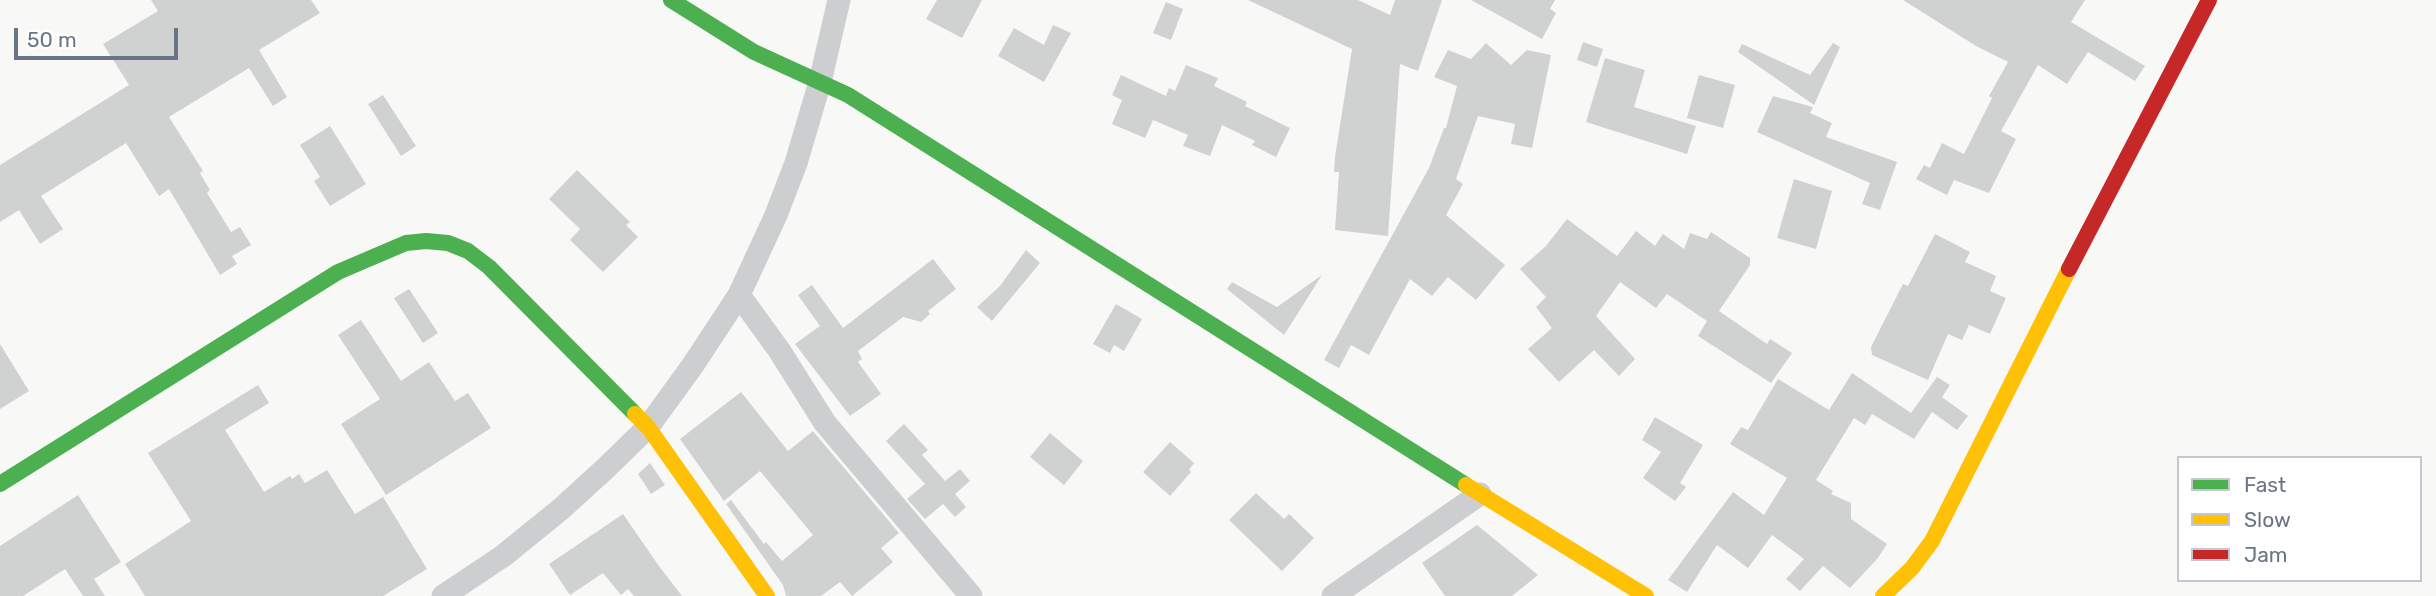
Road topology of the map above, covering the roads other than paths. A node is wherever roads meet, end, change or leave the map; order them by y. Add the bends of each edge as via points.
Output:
1 (671, 0) edge
2 (839, 0) edge
3 (2209, 0) edge
4 (820, 82) junction
5 (740, 295) junction
6 (648, 427) junction
7 (0, 484) edge
8 (1480, 494) junction
9 (443, 596) edge
10 (767, 596) edge
11 (971, 596) edge
12 (1333, 596) edge
13 (1646, 596) edge
14 (1883, 596) edge

1 - 4 street via 754,52
2 - 4 street
3 - 14 street via 1932,541
4 - 5 street via 796,163
4 - 8 street via 848,95
5 - 6 street
5 - 11 street via 825,423
6 - 7 street via 468,251 448,243 406,243 338,272
6 - 9 street via 561,509
6 - 10 street
8 - 12 street
8 - 13 street

